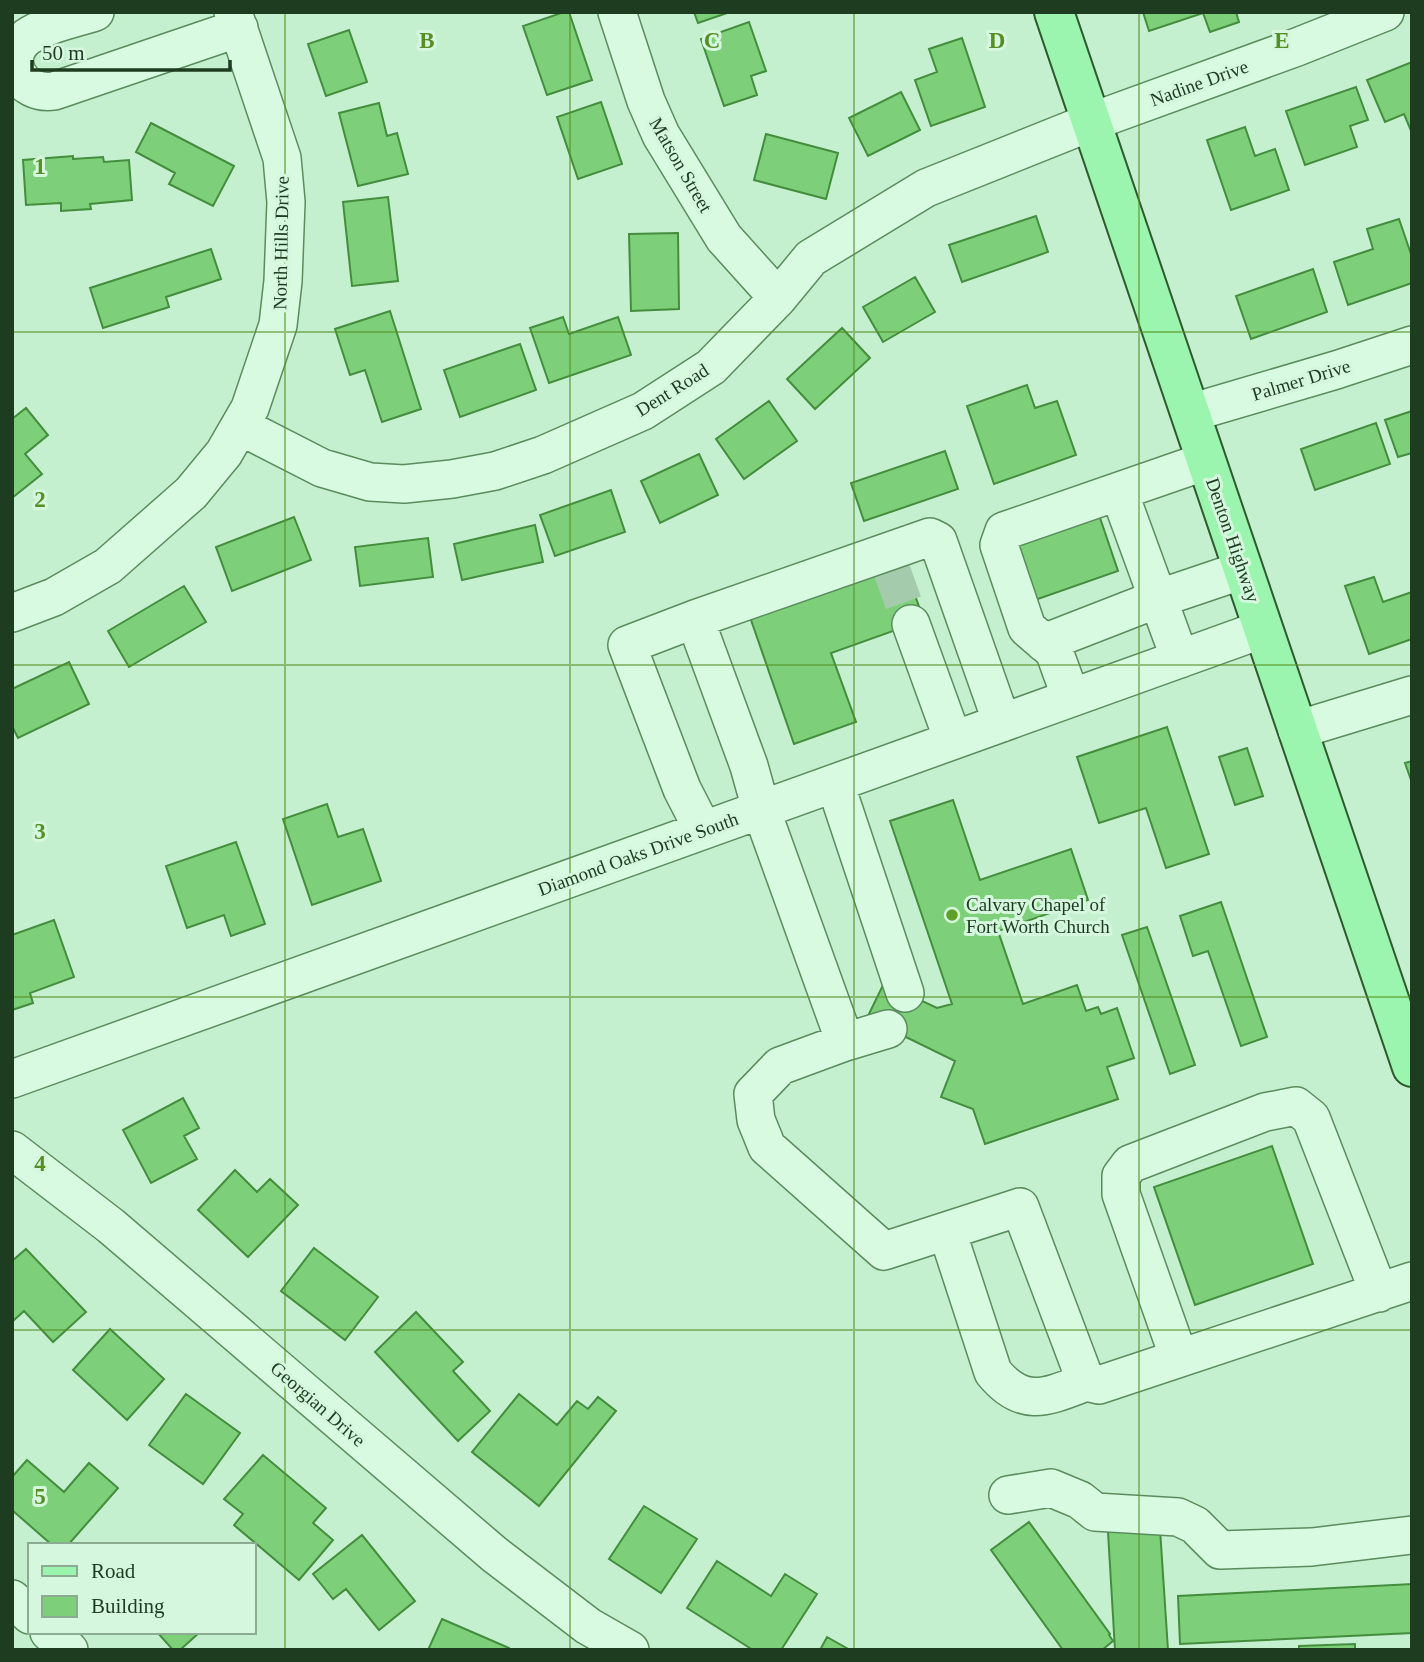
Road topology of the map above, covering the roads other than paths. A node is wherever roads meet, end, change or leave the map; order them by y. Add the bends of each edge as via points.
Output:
1 (95, 12) edge
2 (617, 12) edge
3 (1054, 12) edge
4 (1385, 12) edge
5 (236, 20) edge
6 (1091, 122) junction
7 (778, 298) junction
8 (1412, 345) edge
9 (1190, 412) junction
10 (240, 426) junction
11 (1206, 461) junction
12 (1118, 492) junction
13 (1243, 570) junction
14 (1157, 599) junction
15 (12, 613) edge
16 (695, 618) junction
17 (911, 624) tunnel mouth
18 (1263, 629) junction
19 (1044, 643) junction
20 (1180, 659) junction
21 (1412, 695) edge
22 (1070, 698) junction
23 (1002, 723) junction
24 (1297, 730) junction
25 (953, 740) junction
26 (835, 783) junction
27 (761, 810) junction
28 (703, 830) junction
29 (905, 993) dead end
30 (888, 1029) dead end
31 (845, 1042) junction
32 (1409, 1052) edge
33 (12, 1079) edge
34 (12, 1150) edge
35 (947, 1231) junction
36 (1395, 1287) edge
37 (1179, 1358) junction
38 (1086, 1382) junction
39 (1008, 1495) dead end
40 (1412, 1535) edge
41 (12, 1599) edge
42 (28, 1613) edge
43 (51, 1634) edge
44 (69, 1650) edge
45 (630, 1650) edge

1 - 5 street via 26,38 15,54 20,81 36,92 54,92
2 - 7 street, Matson Street via 661,135 724,238
3 - 6 main road, Denton Highway
4 - 6 street, Nadine Drive
5 - 10 street, North Hills Drive via 282,158 286,202 278,325
6 - 7 street, Dent Road via 926,188 811,258
6 - 9 main road, Denton Highway
7 - 10 street, Dent Road via 711,368 643,411 495,471 404,484 370,482 322,468
8 - 9 street, Palmer Drive
9 - 11 main road, Denton Highway
10 - 15 street, North Hills Drive via 191,493 108,566 54,597
11 - 12 street
11 - 13 main road, Denton Highway
12 - 14 street
12 - 19 street via 1004,531 999,545 1027,628
13 - 14 street
13 - 18 main road, Denton Highway
14 - 19 street
14 - 20 street
16 - 23 street via 888,560 930,537 938,541
16 - 27 street via 750,766
16 - 28 street via 627,645 682,789
17 - 25 street
18 - 20 street, Diamond Oaks Drive South
18 - 24 main road, Denton Highway
19 - 22 street via 1054,651
20 - 22 street, Diamond Oaks Drive South
21 - 24 street
22 - 23 street, Diamond Oaks Drive South
23 - 25 street, Diamond Oaks Drive South
24 - 32 main road, Denton Highway
25 - 26 street, Diamond Oaks Drive South
26 - 27 street, Diamond Oaks Drive South
26 - 29 street
27 - 28 street, Diamond Oaks Drive South
27 - 31 street
28 - 33 street, Diamond Oaks Drive South
30 - 31 street
31 - 35 street via 780,1066 753,1094 756,1120 767,1147 884,1251
34 - 45 street, Georgian Drive via 111,1226 494,1554 588,1626
35 - 38 street via 993,1372 1005,1387 1025,1397 1054,1395
35 - 38 street via 1020,1207
36 - 37 street
36 - 37 street via 1311,1118 1296,1106 1265,1112 1129,1164 1121,1175 1121,1194
37 - 38 street via 1099,1385
39 - 40 street via 1051,1488 1095,1512 1178,1517 1195,1525 1220,1550 1312,1547
41 - 42 street
43 - 44 street

